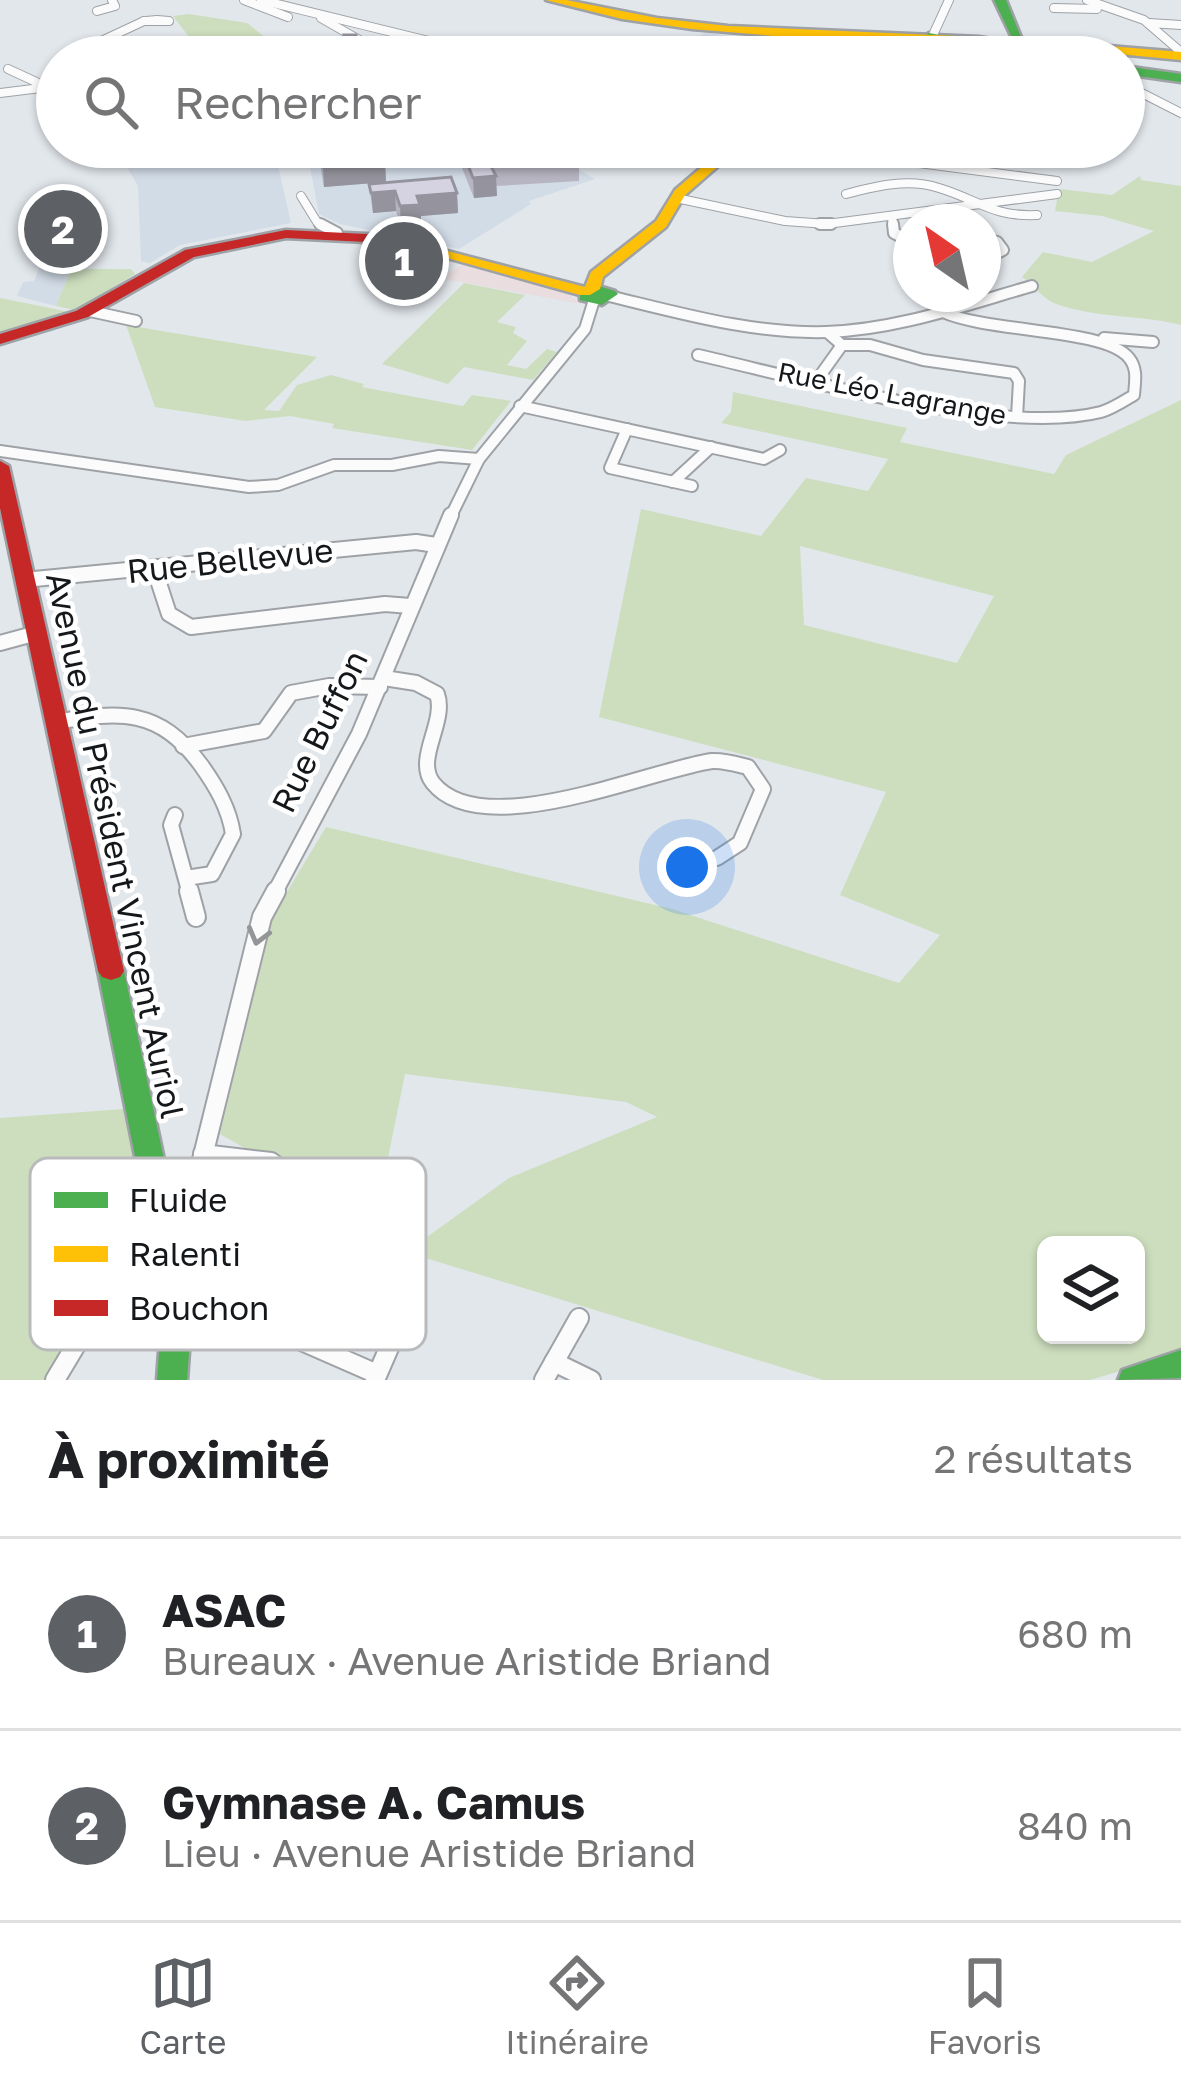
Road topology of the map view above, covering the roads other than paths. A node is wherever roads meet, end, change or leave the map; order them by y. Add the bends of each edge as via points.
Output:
1 (112, 0) edge
2 (244, 0) edge
3 (261, 0) edge
4 (949, 0) edge
5 (1000, 0) edge
6 (1088, 0) edge
7 (561, 1) edge
8 (1053, 4) edge
9 (1102, 7) junction
10 (97, 11) dead end
11 (318, 14) junction
12 (288, 17) dead end
13 (1058, 19) dead end
14 (142, 21) dead end
15 (1149, 22) junction
16 (1181, 25) edge
17 (941, 35) junction
18 (110, 36) edge
19 (354, 36) edge
20 (408, 36) edge
21 (953, 36) edge
22 (1021, 36) edge
23 (1145, 51) edge
24 (1181, 54) edge
25 (8, 69) dead end
26 (1145, 73) edge
27 (1181, 78) edge
28 (36, 80) edge
29 (36, 89) edge
30 (0, 92) edge
31 (1145, 95) edge
32 (1181, 113) edge
33 (710, 168) edge
34 (963, 168) edge
35 (846, 194) dead end
36 (676, 198) junction
37 (972, 204) edge
38 (979, 204) edge
39 (1037, 215) dead end
40 (892, 217) joint
41 (1001, 217) edge
42 (893, 225) edge
43 (1032, 286) dead end
44 (599, 287) junction
45 (1001, 295) edge
46 (90, 310) junction
47 (943, 312) joint
48 (136, 321) dead end
49 (864, 328) junction
50 (827, 332) junction
51 (0, 337) edge
52 (1095, 338) junction
53 (1153, 342) dead end
54 (870, 345) junction
55 (842, 346) junction
56 (698, 356) dead end
57 (817, 380) junction
58 (520, 406) junction
59 (1017, 418) junction
60 (627, 429) junction
61 (711, 447) junction
62 (780, 450) dead end
63 (0, 452) edge
64 (479, 459) junction
65 (0, 466) edge
66 (673, 482) junction
67 (692, 486) dead end
68 (436, 545) junction
69 (154, 568) junction
70 (24, 580) junction
71 (410, 606) junction
72 (37, 633) junction
73 (0, 643) edge
74 (382, 682) junction
75 (56, 722) junction
76 (183, 746) junction
77 (175, 815) dead end
78 (717, 858) dead end
79 (186, 878) junction
80 (196, 917) dead end
81 (203, 1154) junction
82 (152, 1158) edge
83 (202, 1158) edge
84 (237, 1158) edge
85 (579, 1318) dead end
86 (73, 1350) edge
87 (174, 1350) edge
88 (318, 1350) edge
89 (1181, 1364) edge
90 (549, 1371) edge
91 (376, 1377) edge
92 (55, 1380) edge
93 (172, 1380) edge
94 (591, 1380) edge
95 (1133, 1380) edge

1 - 10 street via 115,6
2 - 12 street
3 - 11 street
4 - 17 street
5 - 22 main road
6 - 9 street
7 - 17 main road via 667,26
8 - 9 street
8 - 13 street
9 - 15 street
11 - 19 street
11 - 20 street
14 - 18 street
15 - 16 street
15 - 24 street
17 - 21 main road
23 - 24 main road
25 - 28 street
26 - 27 main road
29 - 30 street
31 - 32 street
33 - 36 main road, Rue Buffon
34 - 38 street via 1005,183 1024,177 1057,187
35 - 37 street via 925,184
36 - 40 street via 805,223
36 - 44 main road, Rue Buffon
39 - 41 street
40 - 42 street
43 - 45 street
44 - 46 main road via 320,228 190,253
44 - 50 street via 776,329
44 - 58 street, Rue Buffon via 585,329
46 - 48 street
46 - 51 main road
47 - 49 street
47 - 52 street via 985,326
49 - 50 street
49 - 54 street
50 - 55 street
52 - 53 street
52 - 59 street, Rue Léo Lagrange via 1131,362 1137,387 1127,403 1078,418
54 - 55 street
54 - 59 street via 1014,374
55 - 57 street
56 - 57 street, Rue Léo Lagrange
57 - 59 street, Rue Léo Lagrange
58 - 60 street
58 - 64 street, Rue Buffon
60 - 61 street
60 - 66 street via 610,468
61 - 62 street via 764,459
61 - 66 street
63 - 64 street via 249,487 334,465
64 - 68 street, Rue Buffon
65 - 70 main road, Avenue du Président Vincent Auriol
66 - 67 street
68 - 69 street, Rue Bellevue
68 - 71 street, Rue Buffon
69 - 70 street, Rue Bellevue
69 - 71 street via 169,614 191,627
70 - 72 main road, Avenue du Président Vincent Auriol
71 - 74 street, Rue Buffon
72 - 73 street
72 - 75 main road, Avenue du Président Vincent Auriol
74 - 76 street via 295,691 264,731
74 - 78 street via 416,683 437,694 442,716 426,763 435,786 466,804 515,806 716,760 748,767 763,789 740,843
74 -> 81 street, Rue Buffon via 262,917
75 - 76 street via 137,718 166,727
75 - 82 main road, Avenue du Président Vincent Auriol
76 - 79 street via 230,808 233,840 212,874
77 - 79 street
79 - 80 street
81 - 83 street, Rue Buffon
81 - 84 street
85 - 90 street
86 - 92 street, Rue Buffon
87 - 93 main road, Avenue du Président Vincent Auriol
88 - 91 street
89 - 95 main road
90 - 94 street

